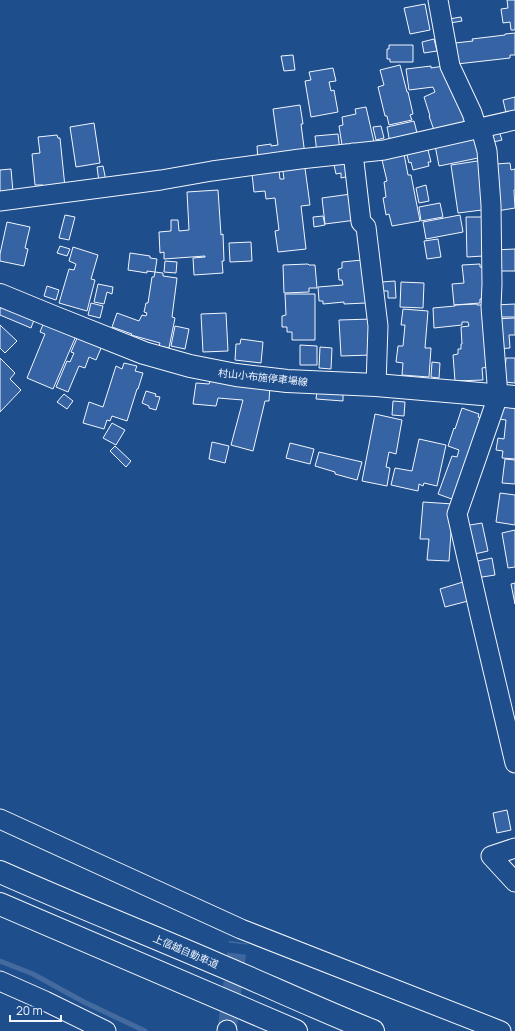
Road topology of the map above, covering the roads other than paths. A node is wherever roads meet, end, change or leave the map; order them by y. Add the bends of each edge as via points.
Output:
1 (438, 0) edge
2 (515, 120) edge
3 (479, 129) junction
4 (353, 153) junction
5 (0, 201) edge
6 (0, 295) edge
7 (376, 385) junction
8 (507, 396) edge
9 (515, 763) edge
10 (0, 819) edge
11 (515, 848) edge
12 (0, 872) edge
13 (515, 882) edge
14 (0, 904) edge
15 (0, 981) edge
16 (106, 1031) edge
17 (296, 1031) edge
18 (373, 1031) edge
19 (501, 1031) edge

1 - 3 street via 450,66
2 - 3 street
3 - 4 street via 384,150
3 - 8 street via 487,151 491,204 491,307
4 - 5 street
4 - 7 street via 361,222 366,227 378,326
6 - 7 main road, 村山小布施停車場線 via 144,353 190,366 287,381
7 - 8 main road, 村山小布施停車場線
8 - 9 street via 457,514
10 - 19 street via 240,935
11 - 13 street via 491,856
12 - 18 main road, 上信越自動車道
14 - 17 main road
15 - 16 street via 45,1000

